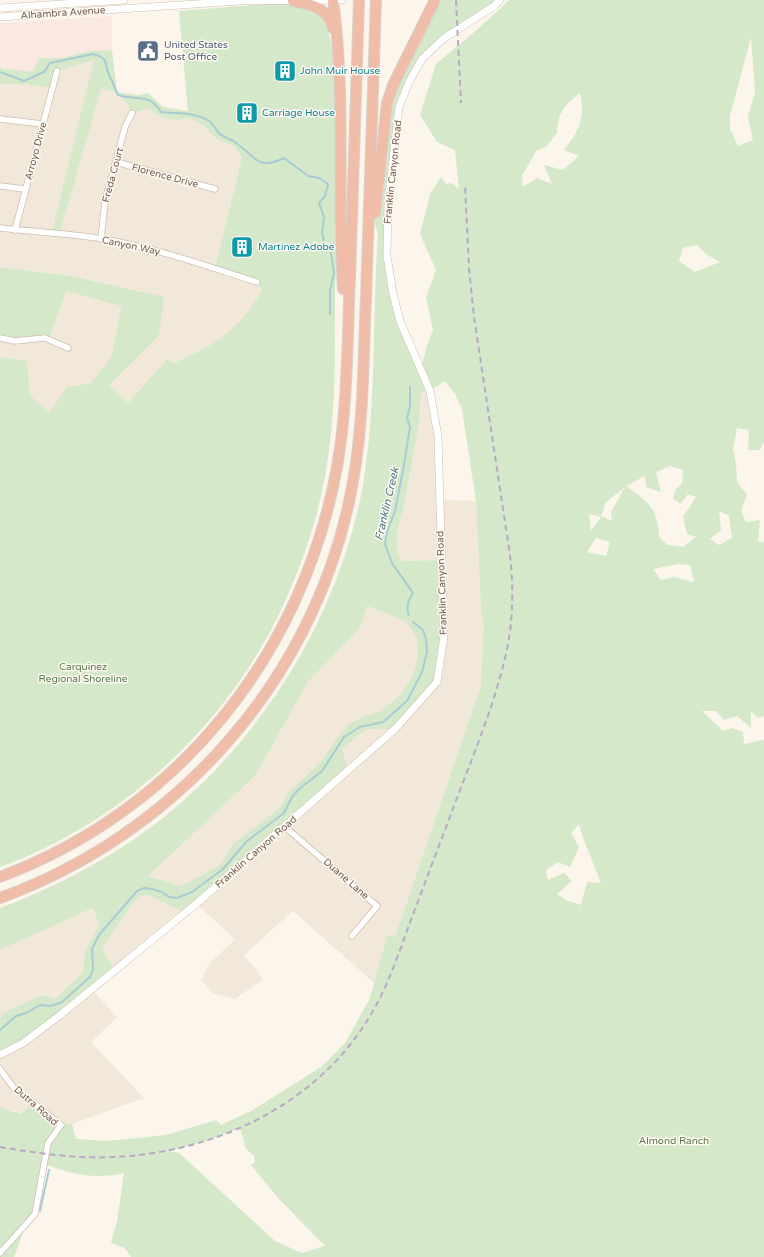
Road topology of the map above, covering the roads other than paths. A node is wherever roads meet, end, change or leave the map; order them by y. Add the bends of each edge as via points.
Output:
1 (124, 0) edge
2 (333, 0) edge
3 (342, 0) edge
4 (359, 0) edge
5 (376, 0) edge
6 (435, 0) edge
7 (500, 0) edge
8 (220, 1) edge
9 (293, 1) edge
10 (494, 3) edge
11 (0, 8) edge
12 (0, 17) edge
13 (337, 43) junction
14 (57, 72) dead end
15 (132, 114) dead end
16 (0, 119) edge
17 (43, 124) junction
18 (116, 162) junction
19 (0, 186) edge
20 (25, 189) junction
21 (215, 189) dead end
22 (0, 228) edge
23 (15, 230) junction
24 (102, 239) junction
25 (366, 279) junction
26 (257, 282) dead end
27 (0, 338) edge
28 (347, 346) junction
29 (68, 348) dead end
30 (285, 827) junction
31 (0, 877) edge
32 (0, 898) edge
33 (352, 936) dead end
34 (0, 1056) edge
35 (0, 1069) edge
36 (0, 1253) edge

1 - 11 street, Alhambra Avenue
2 - 3 street, Alhambra Avenue
2 - 9 street, Alhambra Avenue
2 - 13 highway
4 - 28 highway
5 - 25 highway
6 - 25 highway via 393,85 387,103
7 - 10 street, Franklin Canyon Road
8 - 9 street, Alhambra Avenue
8 - 12 street, Alhambra Avenue
9 - 13 highway via 314,4 321,9 331,20
10 - 30 street, Franklin Canyon Road via 443,39 422,60 409,82 400,107 388,203 387,256 393,294 400,321 430,391 438,436 444,636 437,682 395,729
13 - 28 highway via 341,246
14 - 17 street, Arroyo Drive
15 - 18 street, Freda Court via 125,127
16 - 17 street
17 - 20 street, Arroyo Drive
18 - 21 street, Florence Drive
18 - 24 street, Freda Court via 105,202
19 - 20 street
20 - 23 street, Arroyo Drive
22 - 23 street, Canyon Way
23 - 24 street, Canyon Way
24 - 26 street, Canyon Way via 172,254
25 - 32 highway via 360,428 351,496 328,574 307,624 287,661 232,738 195,778 164,805 92,856 37,884
27 - 29 street via 15,341 44,338
28 - 31 highway via 341,441 324,520 298,596 260,667 206,737 173,771 142,797 110,821 75,842
30 - 33 street, Duane Lane via 377,906
30 - 34 street, Franklin Canyon Road via 107,978 23,1043
35 - 36 street, Dutra Road via 13,1087 61,1124 48,1143 36,1214

